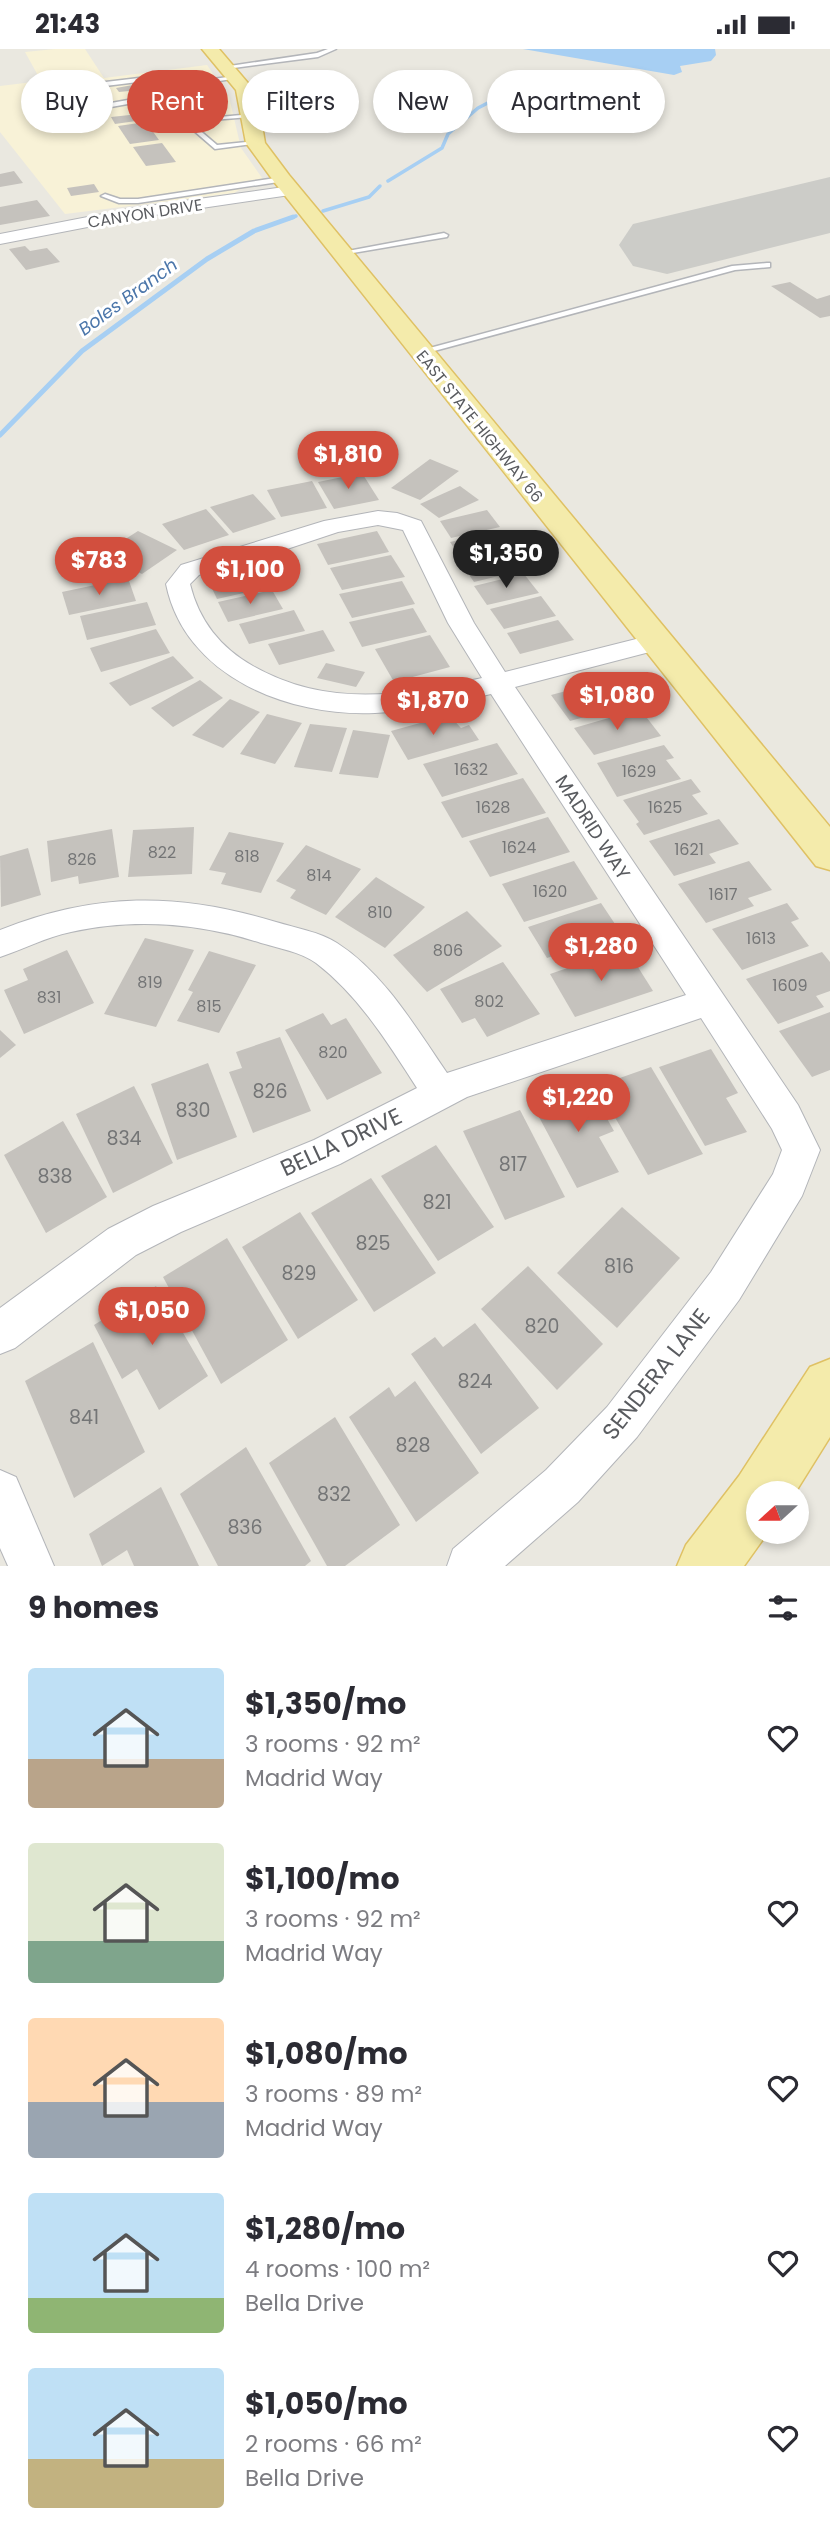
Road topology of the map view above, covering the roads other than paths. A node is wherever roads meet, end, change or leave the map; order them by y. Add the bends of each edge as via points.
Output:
1 (210, 49) edge
2 (333, 49) edge
3 (231, 73) junction
4 (228, 74) edge
5 (190, 84) joint
6 (242, 88) edge
7 (242, 115) edge
8 (254, 133) edge
9 (256, 143) junction
10 (287, 185) junction
11 (105, 196) dead end
12 (444, 235) dead end
13 (0, 239) edge
14 (341, 253) junction
15 (766, 265) dead end
16 (420, 352) junction
17 (656, 642) junction
18 (498, 683) junction
19 (830, 855) edge
20 (0, 944) edge
21 (708, 1002) junction
22 (441, 1094) junction
23 (801, 1150) joint
24 (0, 1333) edge
25 (830, 1387) edge
26 (769, 1481) edge
27 (0, 1493) edge
28 (746, 1513) edge
29 (31, 1566) edge
30 (470, 1566) edge
31 (707, 1566) edge

1 - 3 main road, EAST STATE HIGHWAY 66
2 - 3 lane
3 - 4 lane
3 - 6 main road, EAST STATE HIGHWAY 66
5 - 5 lane via 195,90 111,105 81,101 79,95 97,85 181,75
7 - 9 lane via 179,121 215,147
8 - 9 main road, EAST STATE HIGHWAY 66
9 - 10 main road, EAST STATE HIGHWAY 66
10 - 11 lane via 138,201
10 - 13 street, CANYON DRIVE
10 - 14 main road, EAST STATE HIGHWAY 66
12 - 14 lane
14 - 16 main road, EAST STATE HIGHWAY 66
15 - 16 lane via 735,268
16 - 17 main road, EAST STATE HIGHWAY 66
17 - 18 street
17 - 19 main road, EAST STATE HIGHWAY 66
18 - 18 street, MADRID WAY via 461,623 418,530 407,522 380,519 321,529 181,576 179,591 206,643 242,673 294,695 376,706
18 - 21 street, MADRID WAY
20 - 22 street via 27,931 106,911 195,913 266,931 326,952 380,1005
21 - 22 street, BELLA DRIVE via 456,1085
21 - 23 street, MADRID WAY via 785,1117
22 - 24 street, BELLA DRIVE via 327,1152 122,1242
23 - 30 street, SENDERA LANE via 789,1184 725,1286 622,1422 562,1486
25 - 26 main road
27 - 29 street
28 - 31 main road

